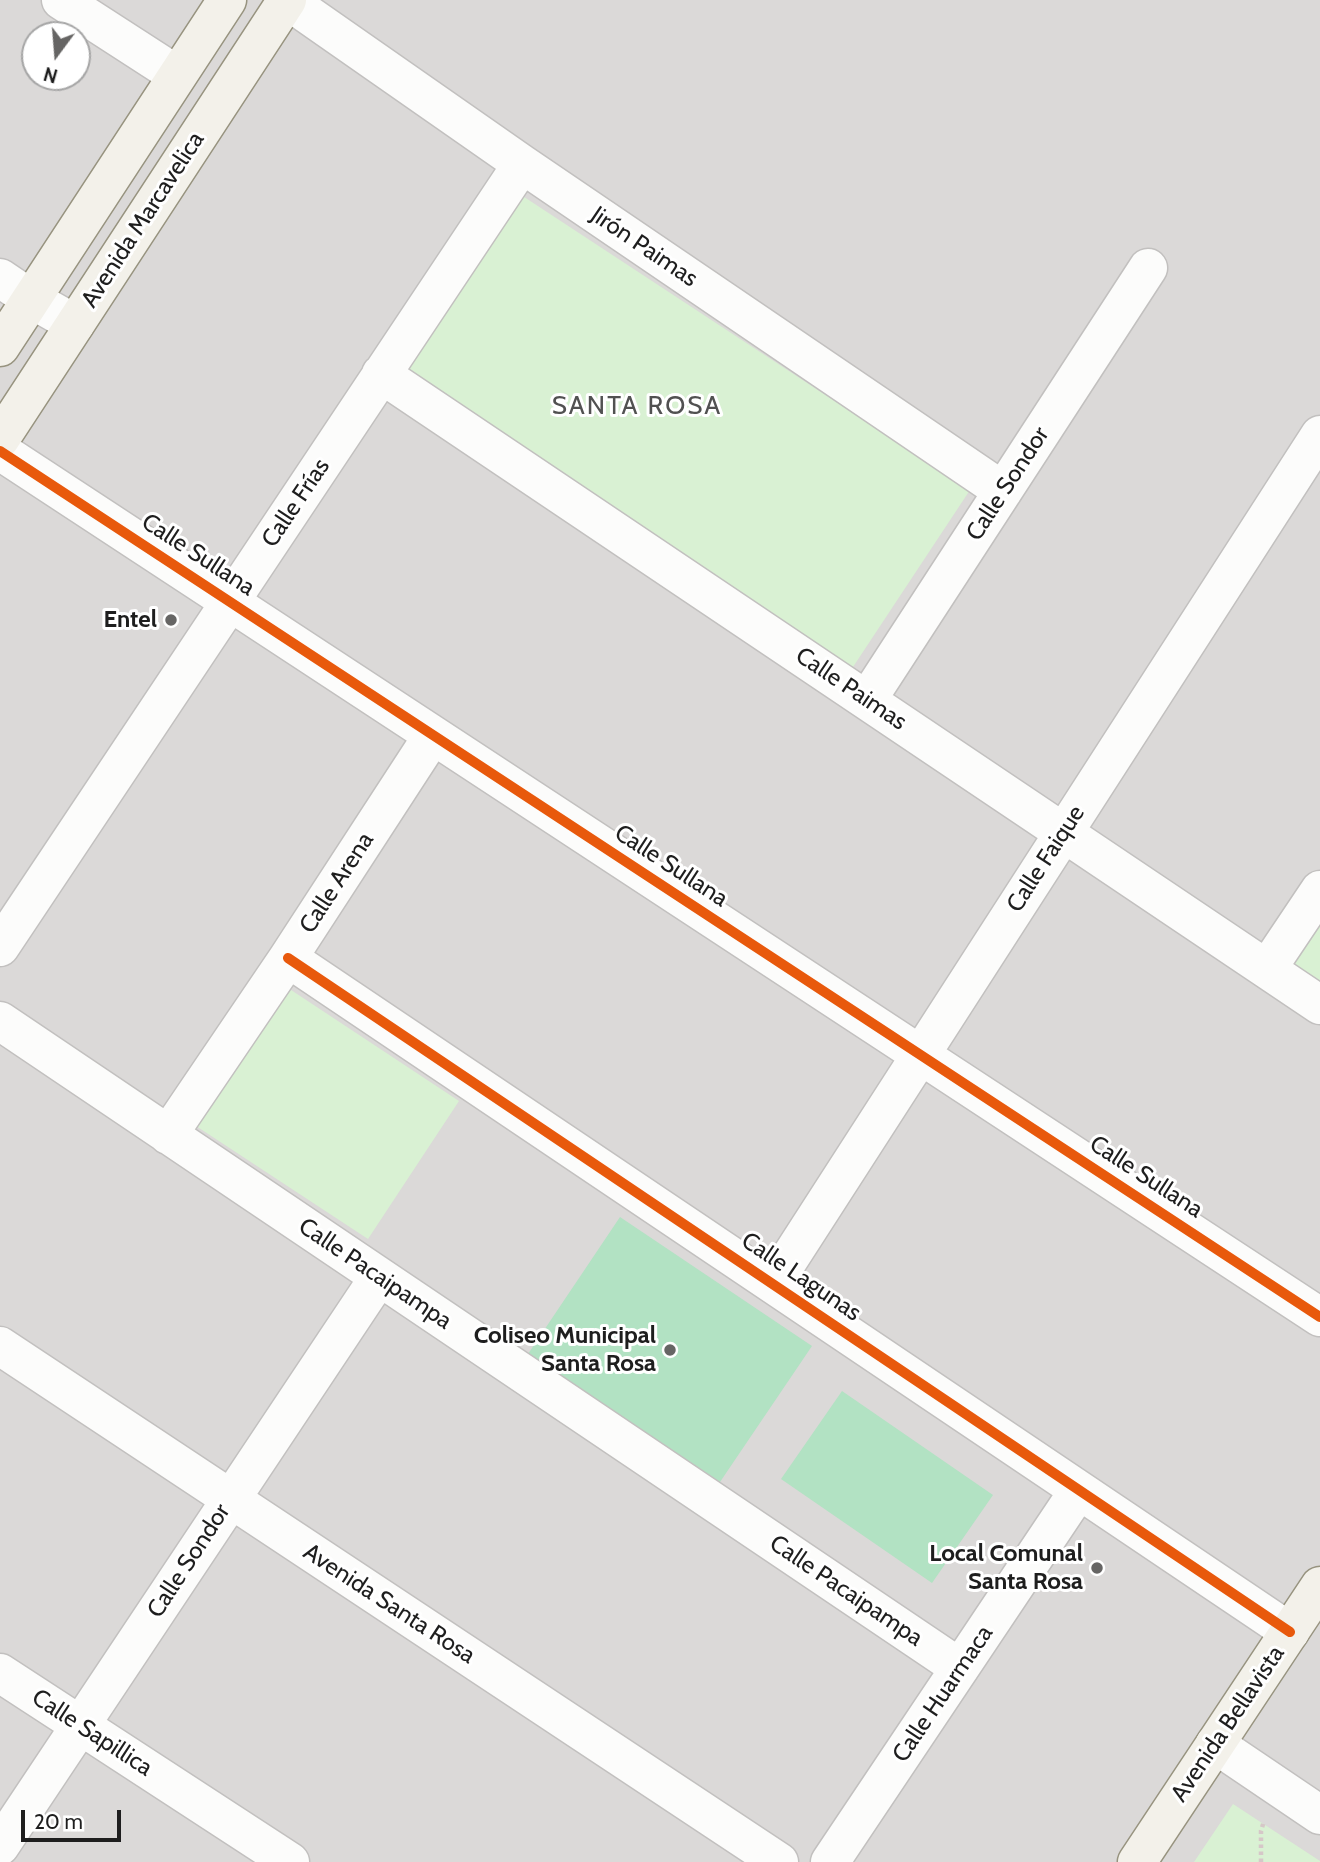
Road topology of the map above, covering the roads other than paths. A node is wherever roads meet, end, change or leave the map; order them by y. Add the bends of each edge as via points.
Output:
1 (61, 0) edge
2 (227, 0) edge
3 (287, 0) edge
4 (177, 75) junction
5 (522, 164) junction
6 (1148, 268) dead end
7 (0, 278) edge
8 (31, 299) junction
9 (75, 324) junction
10 (0, 346) edge
11 (381, 374) junction
12 (1320, 435) edge
13 (0, 439) edge
14 (0, 451) edge
15 (1003, 491) junction
16 (230, 601) junction
17 (867, 700) junction
18 (433, 735) junction
19 (1063, 833) junction
20 (1320, 890) edge
21 (0, 947) edge
22 (288, 958) junction
23 (1267, 969) junction
24 (1320, 1005) edge
25 (0, 1021) edge
26 (920, 1055) junction
27 (168, 1135) junction
28 (379, 1277) junction
29 (773, 1284) junction
30 (1320, 1317) edge
31 (0, 1346) edge
32 (1079, 1490) junction
33 (230, 1499) junction
34 (1320, 1586) edge
35 (1290, 1632) junction
36 (960, 1668) junction
37 (0, 1674) edge
38 (80, 1726) junction
39 (1215, 1744) junction
40 (1320, 1815) edge
41 (0, 1846) edge
42 (290, 1862) edge
43 (779, 1862) edge
44 (830, 1862) edge
45 (1137, 1862) edge

1 - 4 street
2 - 4 street, Avenida Marcavelica
3 - 5 street, Jirón Paimas
3 - 9 street, Avenida Marcavelica
4 - 8 street, Avenida Marcavelica
5 - 11 street, Calle Frías
5 - 15 street, Jirón Paimas
6 - 15 street, Calle Sondor
7 - 8 street
8 - 9 street
8 - 10 street, Avenida Marcavelica
9 - 13 street, Avenida Marcavelica
11 - 16 street, Calle Frías
11 - 17 street, Calle Paimas
12 - 19 street, Calle Faique
14 - 16 street, Calle Sullana
15 - 17 street, Calle Sondor
16 - 18 street, Calle Sullana
16 - 21 street, Calle Frías
17 - 19 street, Calle Paimas
18 - 22 street, Calle Arena
18 - 26 street, Calle Sullana
19 - 23 street, Calle Paimas
19 - 26 street, Calle Faique
20 - 23 street
22 - 27 street, Calle Arena
22 - 29 street, Calle Lagunas
23 - 24 street, Calle Paimas
25 - 27 street, Calle Pacaipampa
26 - 29 street, Calle Faique
26 - 30 street, Calle Sullana
27 - 28 street, Calle Pacaipampa
28 - 33 street, Calle Sondor
28 - 36 street, Calle Pacaipampa
29 - 32 street, Calle Lagunas
31 - 33 street, Avenida Santa Rosa
32 - 35 street, Calle Lagunas
32 - 36 street, Calle Huarmaca
33 - 38 street, Calle Sondor
33 - 43 street, Avenida Santa Rosa
34 - 35 street, Avenida Bellavista
35 - 39 street, Avenida Bellavista
36 - 44 street, Calle Huarmaca
37 - 38 street, Calle Sapillica
38 - 41 street, Calle Sondor
38 - 42 street, Calle Sapillica
39 - 40 street
39 - 45 street, Avenida Bellavista

